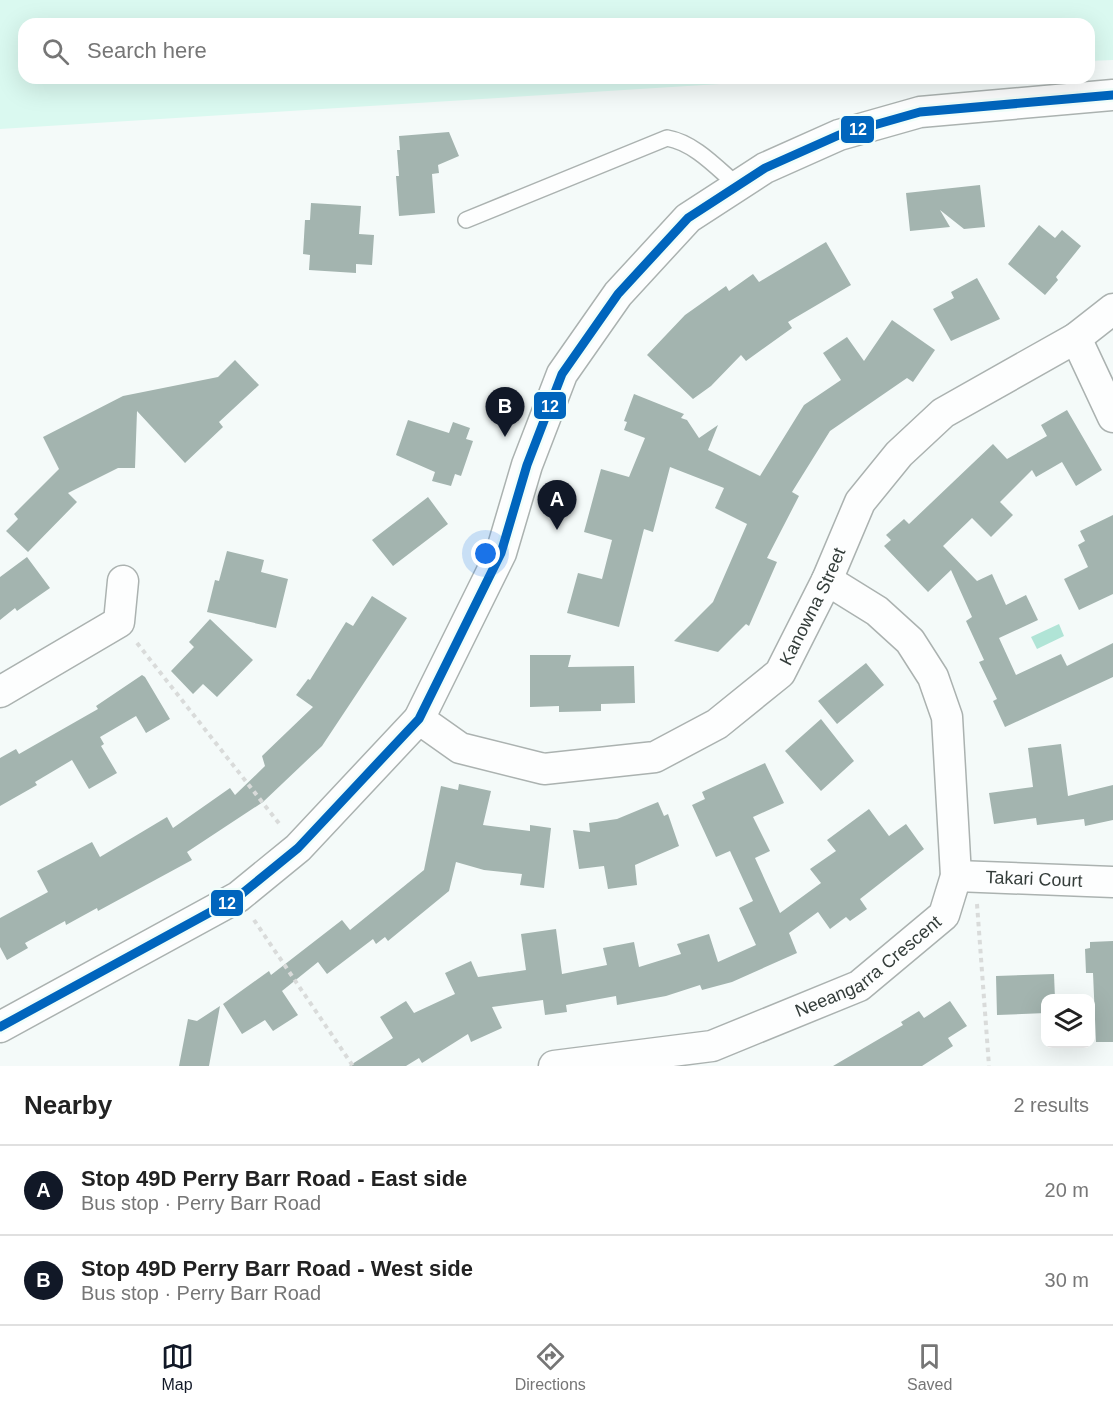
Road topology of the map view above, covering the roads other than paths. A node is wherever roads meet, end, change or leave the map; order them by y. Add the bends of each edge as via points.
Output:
1 (1113, 95) edge
2 (738, 186) junction
3 (466, 220) dead end
4 (1113, 309) edge
5 (1076, 338) junction
6 (1113, 417) edge
7 (827, 580) junction
8 (123, 581) dead end
9 (0, 692) edge
10 (419, 719) junction
11 (966, 876) junction
12 (1113, 882) edge
13 (0, 1027) edge
14 (554, 1066) edge

1 - 2 street via 920,112 839,135 765,168
2 - 3 lane via 692,147 667,138
2 - 10 street via 688,218 618,294 562,374 527,465 501,553
4 - 5 street, Kanowna Street
5 - 6 street
5 - 7 street, Kanowna Street via 943,413 899,454 860,502
7 - 10 street, Kanowna Street via 780,673 717,724 655,757 544,769 460,748
7 - 11 street, Neeangarra Crescent via 877,611 910,641 933,677 947,717
8 - 9 street via 119,622
10 - 13 street via 298,848 238,897
11 - 12 street, Takari Court
11 - 14 street, Neeangarra Crescent via 944,915 859,986 712,1046

